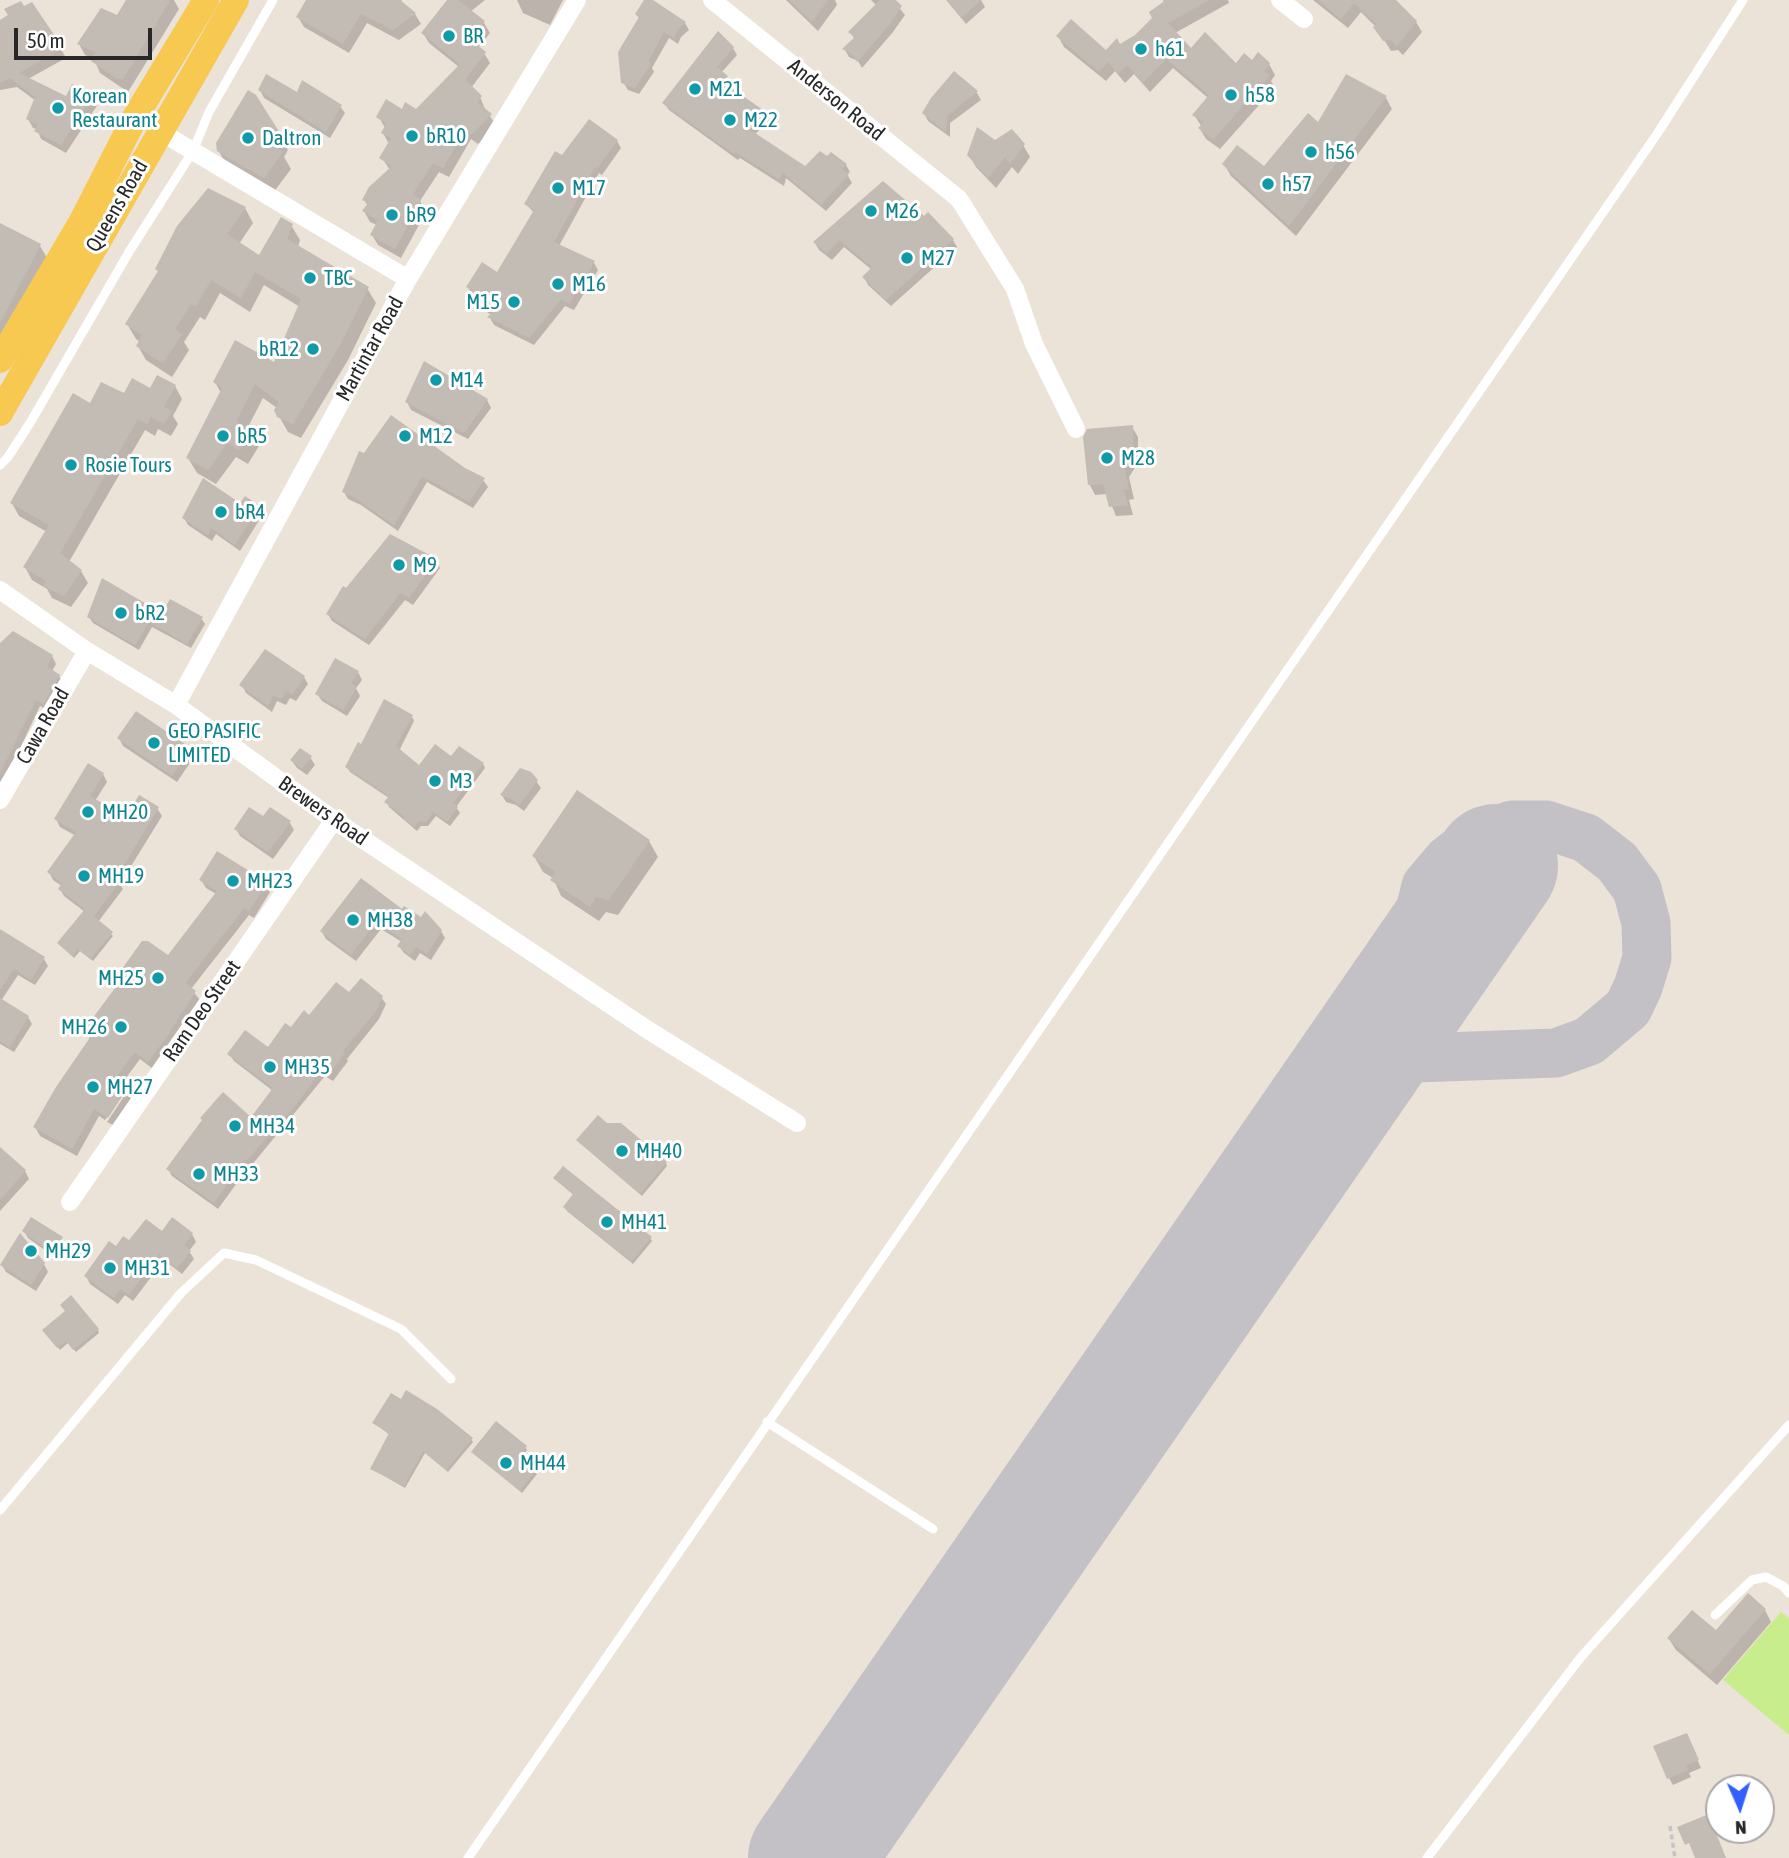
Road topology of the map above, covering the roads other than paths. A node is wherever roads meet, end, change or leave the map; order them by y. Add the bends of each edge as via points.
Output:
1 (205, 0) edge
2 (236, 0) edge
3 (273, 0) edge
4 (577, 0) edge
5 (712, 0) edge
6 (1280, 0) edge
7 (1743, 0) edge
8 (1304, 19) dead end
9 (159, 131) junction
10 (193, 151) junction
11 (408, 279) junction
12 (0, 360) edge
13 (0, 413) edge
14 (1076, 429) dead end
15 (0, 465) edge
16 (0, 590) edge
17 (87, 651) junction
18 (176, 705) junction
19 (0, 800) edge
20 (334, 820) junction
21 (797, 1124) dead end
22 (70, 1202) dead end
23 (451, 1379) dead end
24 (767, 1422) junction
25 (1789, 1424) edge
26 (0, 1510) edge
27 (933, 1529) dead end
28 (1789, 1593) edge
29 (1715, 1615) dead end
30 (468, 1858) edge
31 (1427, 1858) edge

1 - 12 main road, Queens Road
2 - 9 main road, Queens Road
3 - 10 lane via 209,111
4 - 11 street, Martintar Road
5 - 14 street, Anderson Road via 959,199 1015,289 1034,344
6 - 8 street
7 - 24 lane via 1649,146
9 - 10 street
9 - 13 main road, Queens Road
10 - 11 street
10 - 15 lane via 30,423
11 - 18 street, Martintar Road
16 - 17 street, Brewers Road
17 - 18 street, Brewers Road
17 - 19 street, Cawa Road
18 - 20 street, Brewers Road
20 - 21 street, Brewers Road
20 - 22 street, Ram Deo Street
23 - 26 lane via 401,1329 256,1260 224,1253 181,1293
24 - 27 lane
24 - 30 lane
25 - 31 lane via 1581,1657
28 - 29 lane via 1766,1577 1752,1580

